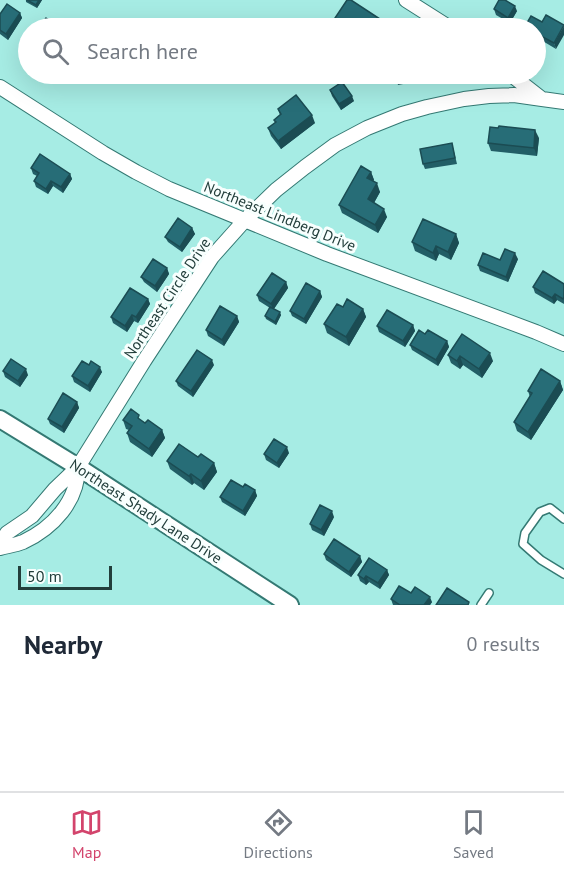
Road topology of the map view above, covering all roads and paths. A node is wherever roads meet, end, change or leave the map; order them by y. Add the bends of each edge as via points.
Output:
1 (406, 0) edge
2 (434, 18) edge
3 (523, 84) edge
4 (0, 87) edge
5 (542, 99) junction
6 (564, 102) edge
7 (245, 220) junction
8 (564, 344) edge
9 (0, 419) edge
10 (78, 467) junction
11 (564, 519) edge
12 (0, 546) edge
13 (564, 574) edge
14 (489, 593) dead end
15 (290, 605) edge
16 (481, 605) edge

1 - 2 street
3 - 5 street
4 - 7 street, Northeast Lindberg Drive via 136,172
5 - 6 street, Northeast Circle Drive
5 - 7 street, Northeast Circle Drive via 514,95 464,99 402,114 367,128 305,166
7 - 8 street, Northeast Lindberg Drive
7 - 10 street, Northeast Circle Drive via 212,257
9 - 10 street, Northeast Shady Lane Drive
10 - 12 street via 32,516 7,533
10 - 12 street via 68,506 52,524 22,542
10 - 15 street, Northeast Shady Lane Drive
11 - 13 lane via 550,508 540,512 525,533 523,544
14 - 16 lane

